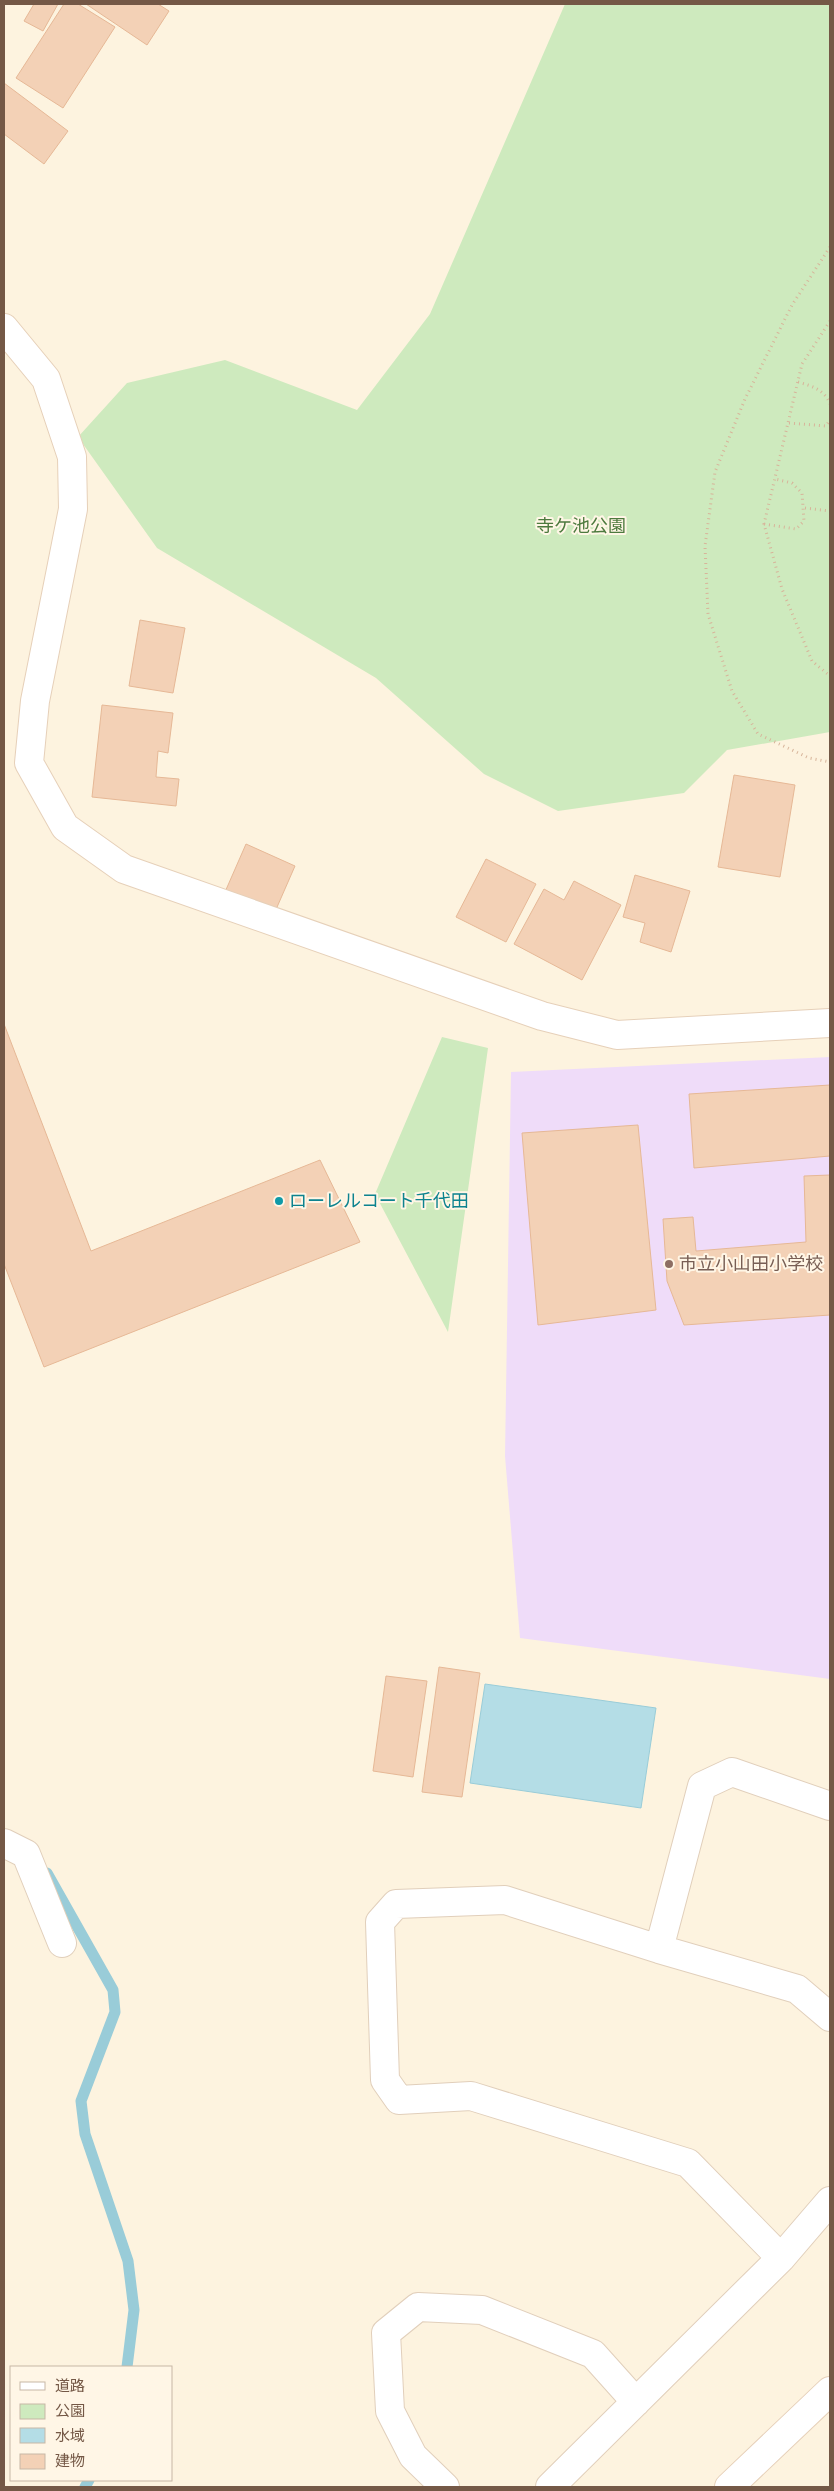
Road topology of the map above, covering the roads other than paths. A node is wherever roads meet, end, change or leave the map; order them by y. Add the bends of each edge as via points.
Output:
1 (4, 328) edge
2 (830, 1023) edge
3 (830, 1806) edge
4 (4, 1843) edge
5 (62, 1943) dead end
6 (659, 1948) junction
7 (830, 2017) edge
8 (830, 2201) edge
9 (781, 2258) junction
10 (830, 2390) edge
11 (636, 2402) junction
12 (445, 2487) edge
13 (550, 2487) edge
14 (728, 2487) edge

1 - 2 street via 46,379 72,457 73,509 35,701 29,763 65,827 124,869 542,1016 617,1035
3 - 6 street via 732,1772 702,1786
4 - 5 street via 26,1854
6 - 7 street via 797,1989
6 - 9 street via 505,1900 396,1904 380,1922 385,2080 399,2100 471,2096 688,2163
8 - 9 street
9 - 11 street
10 - 14 street
11 - 12 street via 593,2354 482,2310 418,2307 386,2333 390,2411 413,2456
11 - 13 street

